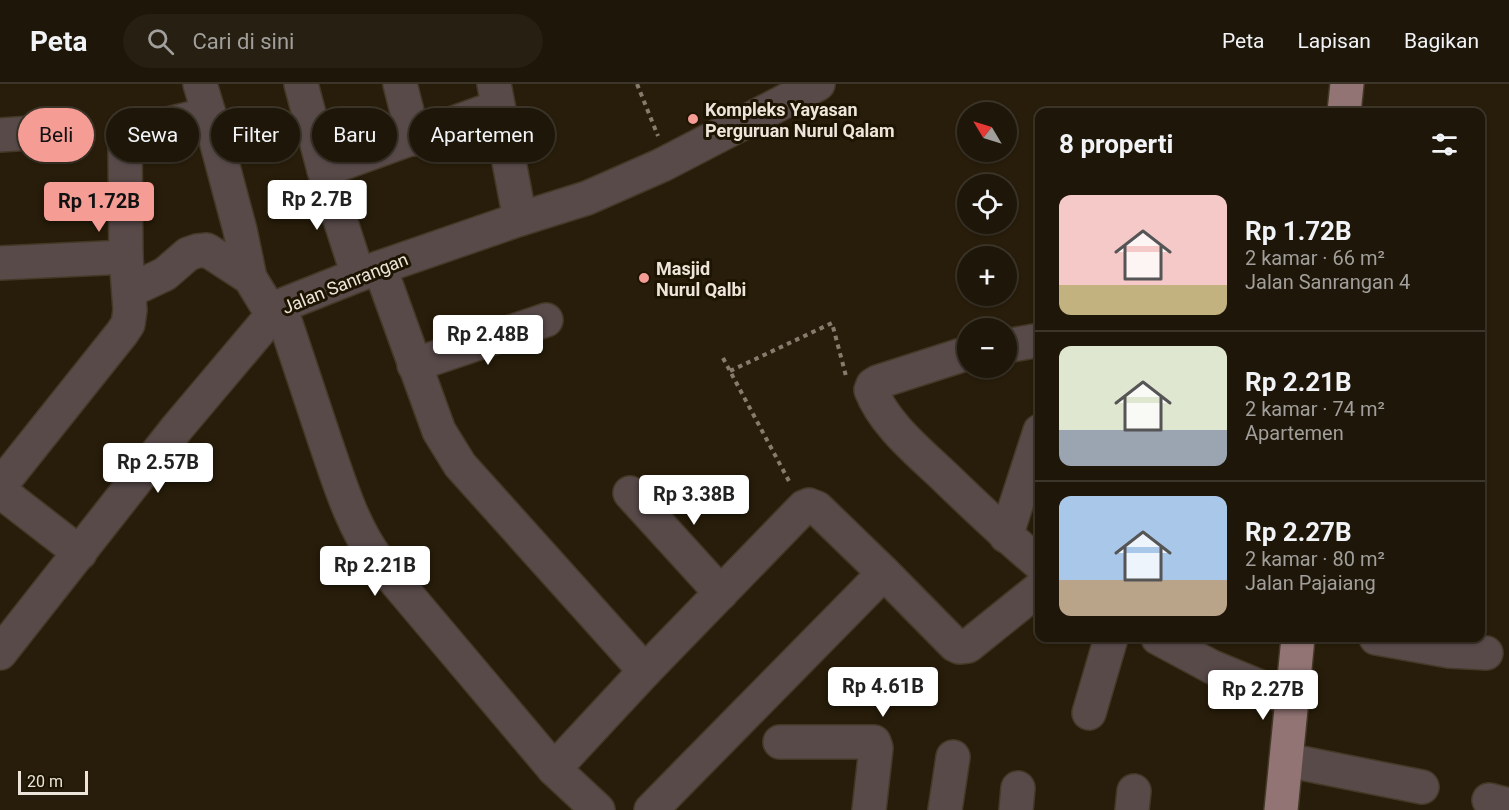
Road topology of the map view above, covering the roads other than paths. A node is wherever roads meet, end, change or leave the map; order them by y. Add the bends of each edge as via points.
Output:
1 (301, 84) edge
2 (400, 84) edge
3 (818, 84) edge
4 (1347, 84) edge
5 (496, 96) edge
6 (204, 99) edge
7 (474, 108) edge
8 (1344, 108) edge
9 (409, 120) edge
10 (18, 134) edge
11 (0, 135) edge
12 (409, 142) edge
13 (324, 170) junction
14 (520, 219) junction
15 (126, 257) junction
16 (0, 262) edge
17 (369, 272) junction
18 (250, 278) junction
19 (129, 291) junction
20 (276, 310) junction
21 (546, 320) dead end
22 (1035, 341) edge
23 (1017, 344) edge
24 (957, 357) edge
25 (414, 365) junction
26 (1035, 446) edge
27 (0, 486) edge
28 (0, 491) edge
29 (630, 493) dead end
30 (1006, 536) junction
31 (80, 553) junction
32 (1035, 560) edge
33 (884, 573) junction
34 (1035, 592) edge
35 (721, 593) junction
36 (1110, 642) edge
37 (1165, 642) edge
38 (1297, 642) edge
39 (1425, 642) edge
40 (1450, 644) edge
41 (0, 653) edge
42 (1486, 653) dead end
43 (645, 671) junction
44 (1290, 699) junction
45 (1089, 713) dead end
46 (780, 742) dead end
47 (953, 757) dead end
48 (1286, 760) junction
49 (554, 769) junction
50 (1422, 788) dead end
51 (598, 810) edge
52 (651, 810) edge
53 (869, 810) edge
54 (945, 810) edge
55 (1281, 810) edge

1 - 13 street
2 - 9 street
3 - 14 street, Jalan Sanrangan via 669,161 587,198
4 - 8 main road
5 - 7 street
5 - 14 street
6 - 15 street via 128,137
6 - 18 street
10 - 11 street
12 - 13 street
13 - 17 street
14 - 17 street, Jalan Sanrangan
15 - 16 street
15 - 19 street
17 - 20 street, Jalan Sanrangan
17 - 25 street
18 - 19 street via 207,250 197,251 165,274
18 - 20 street
19 - 27 street via 128,324
20 - 31 street, Jalan Sanrangan
20 - 49 street via 366,543
21 - 25 street
22 - 23 street
24 - 30 street via 873,385 871,390 887,418
25 - 43 street via 439,431 460,465
26 - 30 street
28 - 31 street
29 - 35 street
30 - 32 street
31 - 41 street, Jalan Sanrangan
33 - 34 street via 960,647 968,646
33 - 35 street via 817,508 809,505
33 - 52 street
35 - 43 street
36 - 45 street
37 - 44 street via 1212,667
38 - 44 main road
39 - 40 street
40 - 42 street
43 - 49 street
44 - 48 main road
46 - 53 street via 874,742
47 - 54 street
48 - 50 street
48 - 55 main road
49 - 51 street

